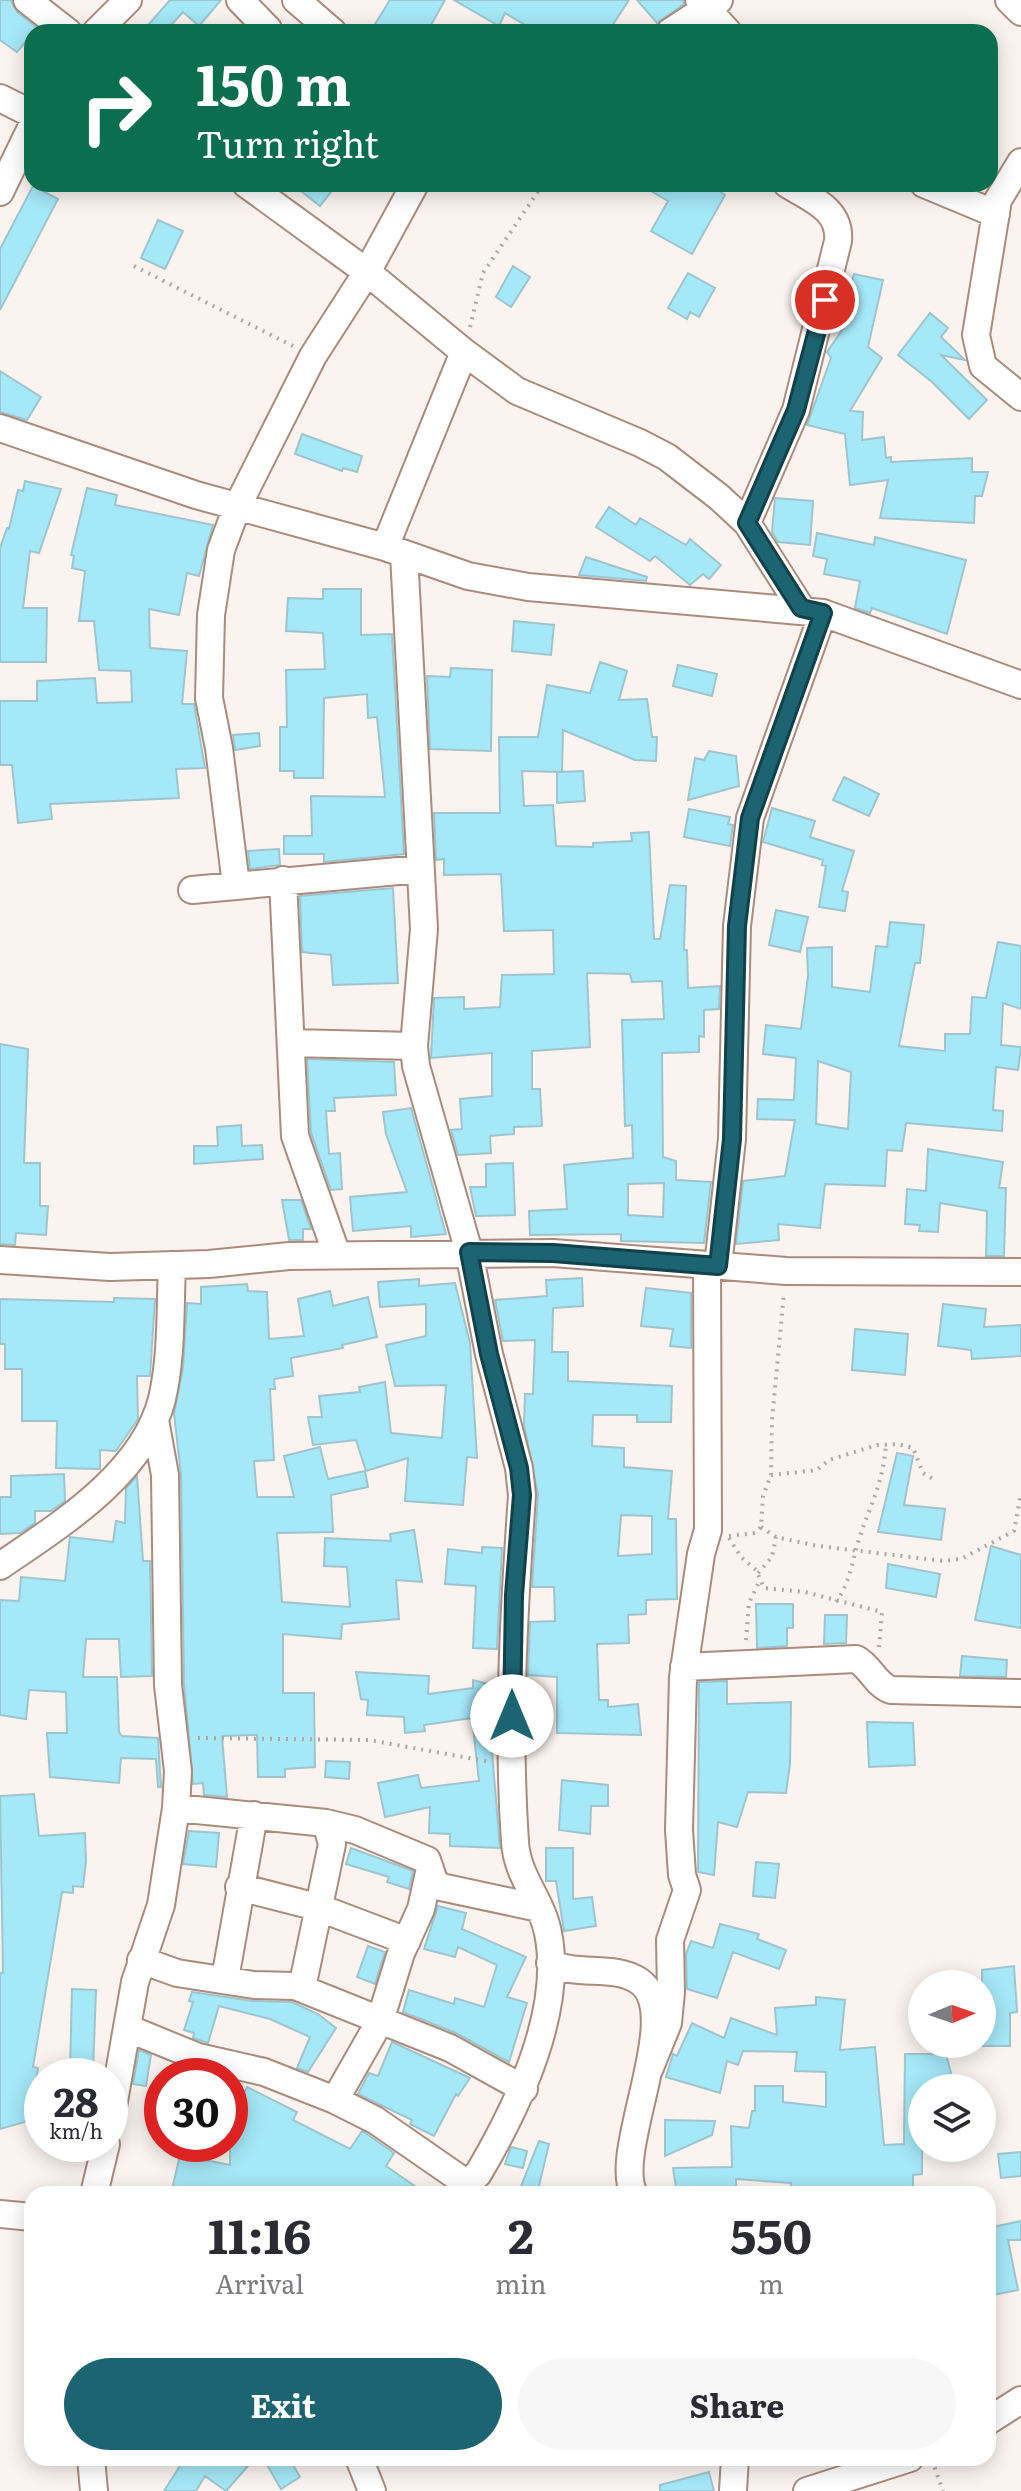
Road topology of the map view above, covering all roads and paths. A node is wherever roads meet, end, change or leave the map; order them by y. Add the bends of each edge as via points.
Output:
1 (27, 0) edge
2 (128, 0) edge
3 (240, 0) edge
4 (296, 0) edge
5 (1009, 0) edge
6 (708, 4) edge
7 (1021, 12) edge
8 (58, 24) edge
9 (104, 24) edge
10 (263, 24) edge
11 (324, 24) edge
12 (681, 24) edge
13 (722, 24) edge
14 (0, 98) edge
15 (24, 110) edge
16 (24, 142) edge
17 (1021, 162) edge
18 (0, 192) edge
19 (257, 192) edge
20 (411, 192) edge
21 (538, 192) edge
22 (799, 192) edge
23 (943, 192) edge
24 (996, 214) junction
25 (134, 266) dead end
26 (367, 272) junction
27 (464, 352) junction
28 (313, 356) junction
29 (1021, 397) edge
30 (0, 428) edge
31 (237, 507) junction
32 (747, 523) junction
33 (394, 551) junction
34 (812, 610) junction
35 (1021, 685) edge
36 (420, 869) junction
37 (283, 880) junction
38 (236, 885) junction
39 (192, 890) dead end
40 (291, 1043) junction
41 (414, 1046) junction
42 (469, 1252) junction
43 (337, 1255) junction
44 (0, 1260) edge
45 (172, 1265) junction
46 (712, 1266) junction
47 (786, 1271) junction
48 (1021, 1272) edge
49 (155, 1420) junction
50 (886, 1444) junction
51 (771, 1475) junction
52 (933, 1479) dead end
53 (1021, 1493) edge
54 (761, 1527) junction
55 (718, 1533) junction
56 (776, 1537) junction
57 (856, 1551) junction
58 (0, 1566) edge
59 (758, 1574) junction
60 (759, 1582) junction
61 (836, 1602) junction
62 (745, 1665) junction
63 (684, 1667) junction
64 (878, 1680) junction
65 (1021, 1693) edge
66 (172, 1738) junction
67 (512, 1766) junction
68 (176, 1808) junction
69 (254, 1815) junction
70 (326, 1823) junction
71 (430, 1868) junction
72 (239, 1887) junction
73 (317, 1907) junction
74 (539, 1908) junction
75 (407, 1941) junction
76 (141, 1960) junction
77 (550, 1963) junction
78 (225, 1979) junction
79 (302, 1988) junction
80 (380, 2021) junction
81 (127, 2028) junction
82 (122, 2058) edge
83 (649, 2070) junction
84 (524, 2089) junction
85 (335, 2100) junction
86 (102, 2162) edge
87 (96, 2186) edge
88 (633, 2186) edge
89 (0, 2214) edge
90 (24, 2216) edge
91 (1021, 2400) edge
92 (996, 2416) edge
93 (92, 2466) edge
94 (249, 2466) edge
95 (362, 2466) edge
96 (735, 2466) edge
97 (885, 2466) edge
98 (935, 2466) edge
99 (252, 2470) dead end
100 (94, 2491) edge
101 (372, 2491) edge
102 (733, 2491) edge
103 (807, 2491) edge
104 (943, 2491) edge

1 - 8 street
2 - 9 street
3 - 10 street
4 - 11 street
5 - 7 street
6 - 12 street
6 - 13 street
14 - 15 street
16 - 18 street
17 - 24 street via 1004,188
19 - 26 street
20 - 26 street
21 - 27 path via 483,273
22 - 32 street via 832,213 840,227 838,241 796,410
23 - 24 street
24 - 29 street via 976,343 983,366
25 - 28 path
26 - 27 street
26 - 28 street
27 - 32 street via 517,391 667,457
27 - 33 street
28 - 31 street
30 - 31 street
31 - 33 street
31 - 38 street via 215,582 208,677
32 - 34 street
33 - 34 street via 468,576 528,587
33 - 36 street
34 - 35 street
34 - 46 street via 750,818 737,926 732,1139
36 - 37 street
36 - 41 street via 423,942
37 - 38 street
37 - 40 street
38 - 39 street
40 - 41 street
40 - 43 street via 295,1136
41 - 42 street
42 - 43 street
42 - 46 street
42 - 67 street via 522,1495 514,1595
43 - 45 street
44 - 45 street
45 - 49 street via 166,1372
46 - 47 street
46 - 55 street
47 - 48 street
47 - 51 path
49 - 58 street via 144,1443 117,1473
49 - 66 street via 165,1475
50 - 51 path via 834,1458 817,1470
50 - 52 path via 913,1448 923,1473
50 - 57 path via 880,1487
51 - 54 path
53 - 57 path via 1014,1531 961,1559
54 - 55 path via 755,1533
54 - 56 path
55 - 59 path
55 - 63 street via 701,1554
56 - 57 path
56 - 59 path via 772,1557
57 - 61 path via 849,1581
59 - 60 path
60 - 61 path via 764,1588
60 - 62 path via 749,1603
61 - 64 path via 883,1615
62 - 63 street
62 - 64 street via 856,1659
63 - 83 street via 679,1830 687,1890 670,1940 668,2023
64 - 65 street via 884,1688 907,1692
66 - 67 path via 369,1740
66 - 68 street via 178,1771
67 - 74 street via 519,1865
68 - 69 street
68 - 76 street via 159,1914
69 - 70 street
69 - 72 street
70 - 71 street via 402,1848 427,1860
70 - 73 street via 332,1844
71 - 74 street via 441,1887
71 - 75 street
72 - 73 street
72 - 78 street
73 - 75 street
73 - 79 street
74 - 77 street via 549,1936
75 - 80 street
76 - 78 street via 177,1973
76 - 81 street
77 - 83 street via 574,1972 626,1975 647,1989 654,2023
77 - 84 street via 543,2020
78 - 79 street
79 - 80 street
80 - 84 street via 450,2048
80 - 85 street
81 - 82 street
81 - 85 street via 198,2057 264,2072
83 - 88 street via 630,2168
84 - 85 street via 478,2174 466,2183 375,2120
86 - 87 street
89 - 90 street
91 - 92 street
93 - 100 street
94 - 99 path
95 - 101 street
96 - 102 street
97 - 103 street
98 - 104 path

